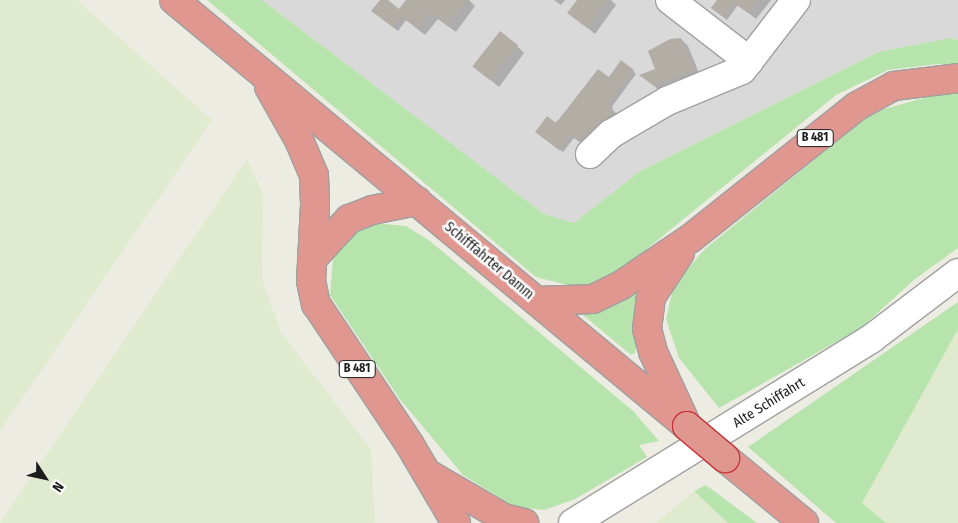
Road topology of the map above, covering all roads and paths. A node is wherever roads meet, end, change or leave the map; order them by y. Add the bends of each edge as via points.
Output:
1 (174, 0) edge
2 (670, 0) edge
3 (796, 0) edge
4 (749, 61) junction
5 (261, 72) junction
6 (958, 78) edge
7 (590, 154) dead end
8 (417, 201) junction
9 (691, 238) junction
10 (314, 257) junction
11 (958, 273) edge
12 (537, 301) junction
13 (687, 426) junction
14 (426, 472) junction
15 (456, 523) edge
16 (524, 523) edge
17 (572, 523) edge
18 (804, 523) edge

1 - 5 highway, Schifffahrter Damm / B 481
2 - 4 street
3 - 4 street
4 - 7 street via 742,70 659,106 611,134
5 - 8 highway, Schifffahrter Damm / B 481
5 - 10 highway, B 481 via 299,140 314,175
6 - 9 highway, B 481 via 894,86 857,106
8 - 10 highway via 372,210 349,219
8 - 12 highway, Schifffahrter Damm / B 481
9 - 12 highway, B 481 via 620,286 593,299
9 - 13 highway, B 481 via 651,297 647,328 653,352
10 - 14 highway, B 481 via 311,281 316,304
11 - 17 street, Alte Schiffahrt via 871,339
12 - 13 highway, Schifffahrter Damm / B 481
13 - 18 highway, Schifffahrter Damm / B 481, bridge
14 - 15 highway, B 481
14 - 16 highway, B 481 via 504,518

